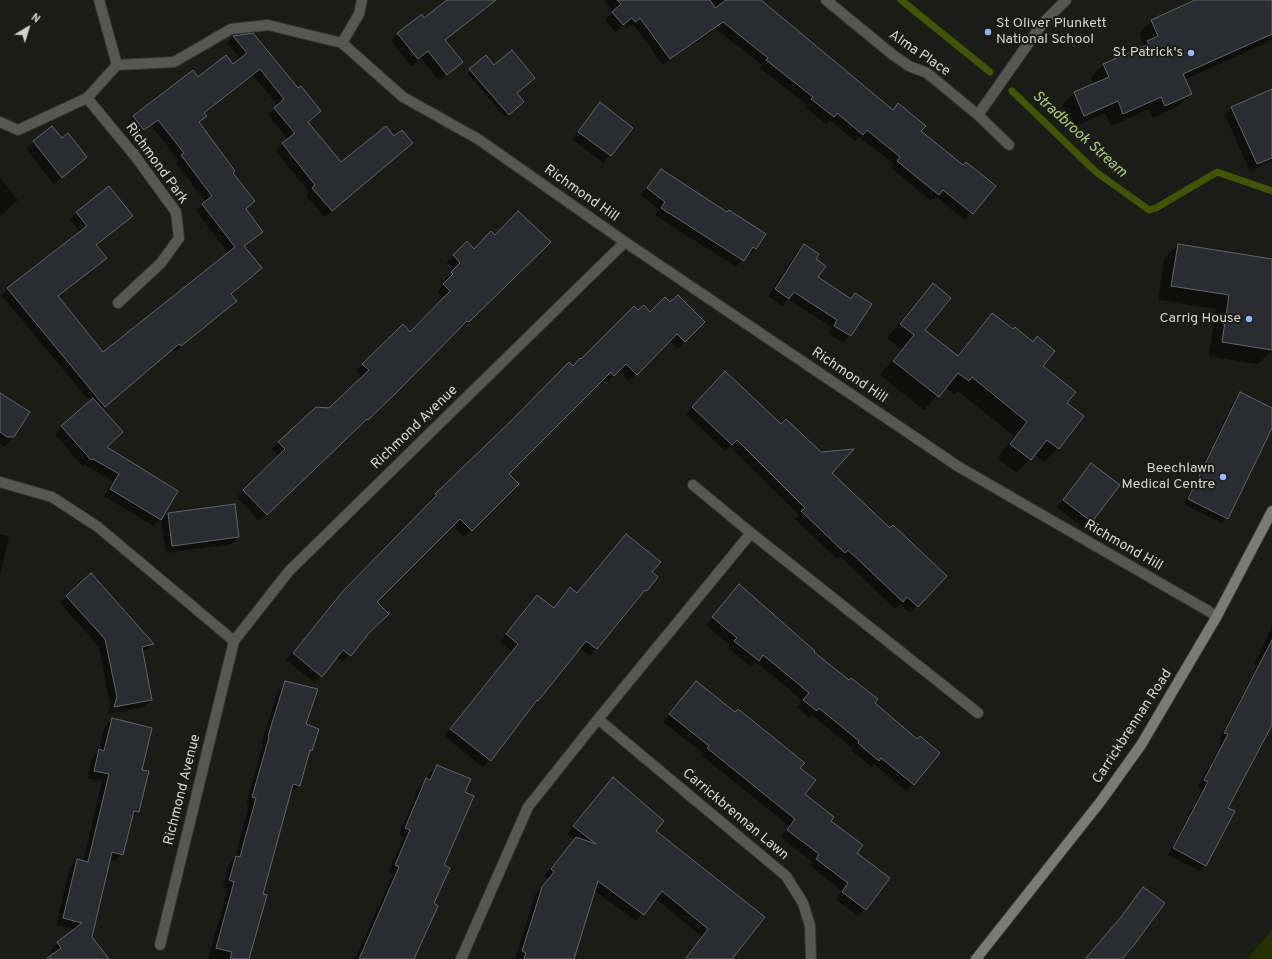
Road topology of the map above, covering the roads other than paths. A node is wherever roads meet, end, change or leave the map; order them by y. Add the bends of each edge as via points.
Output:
1 (99, 0) edge
2 (362, 0) edge
3 (826, 0) edge
4 (1066, 0) edge
5 (342, 43) junction
6 (117, 65) junction
7 (87, 98) junction
8 (978, 115) junction
9 (0, 122) edge
10 (1009, 144) dead end
11 (624, 242) junction
12 (118, 303) dead end
13 (0, 482) edge
14 (694, 485) dead end
15 (1272, 512) edge
16 (751, 533) junction
17 (1217, 616) junction
18 (234, 641) junction
19 (978, 713) dead end
20 (598, 719) junction
21 (160, 945) dead end
22 (461, 959) edge
23 (811, 959) edge
24 (976, 959) edge

1 - 6 street
2 - 5 street via 359,14
3 - 8 street, Alma Place via 892,55 909,66 927,73
4 - 8 street via 1042,24
5 - 6 street via 268,25 230,29 174,62
5 - 11 street, Richmond Hill via 403,97 478,139
6 - 7 street
7 - 9 street via 18,130
7 - 12 street, Richmond Park via 135,156 176,212 179,238 161,263
8 - 10 street, Alma Place
11 - 17 street, Richmond Hill via 959,467
11 - 18 street, Richmond Avenue via 288,571
13 - 18 street via 52,497 98,527
14 - 16 street
15 - 17 main road, Carrickbrennan Road
16 - 19 street
16 - 20 street
17 - 24 main road, Carrickbrennan Road via 1141,745 1101,801
18 - 21 street, Richmond Avenue
20 - 22 street via 528,807
20 - 23 street, Carrickbrennan Lawn via 786,876 803,903 810,926

